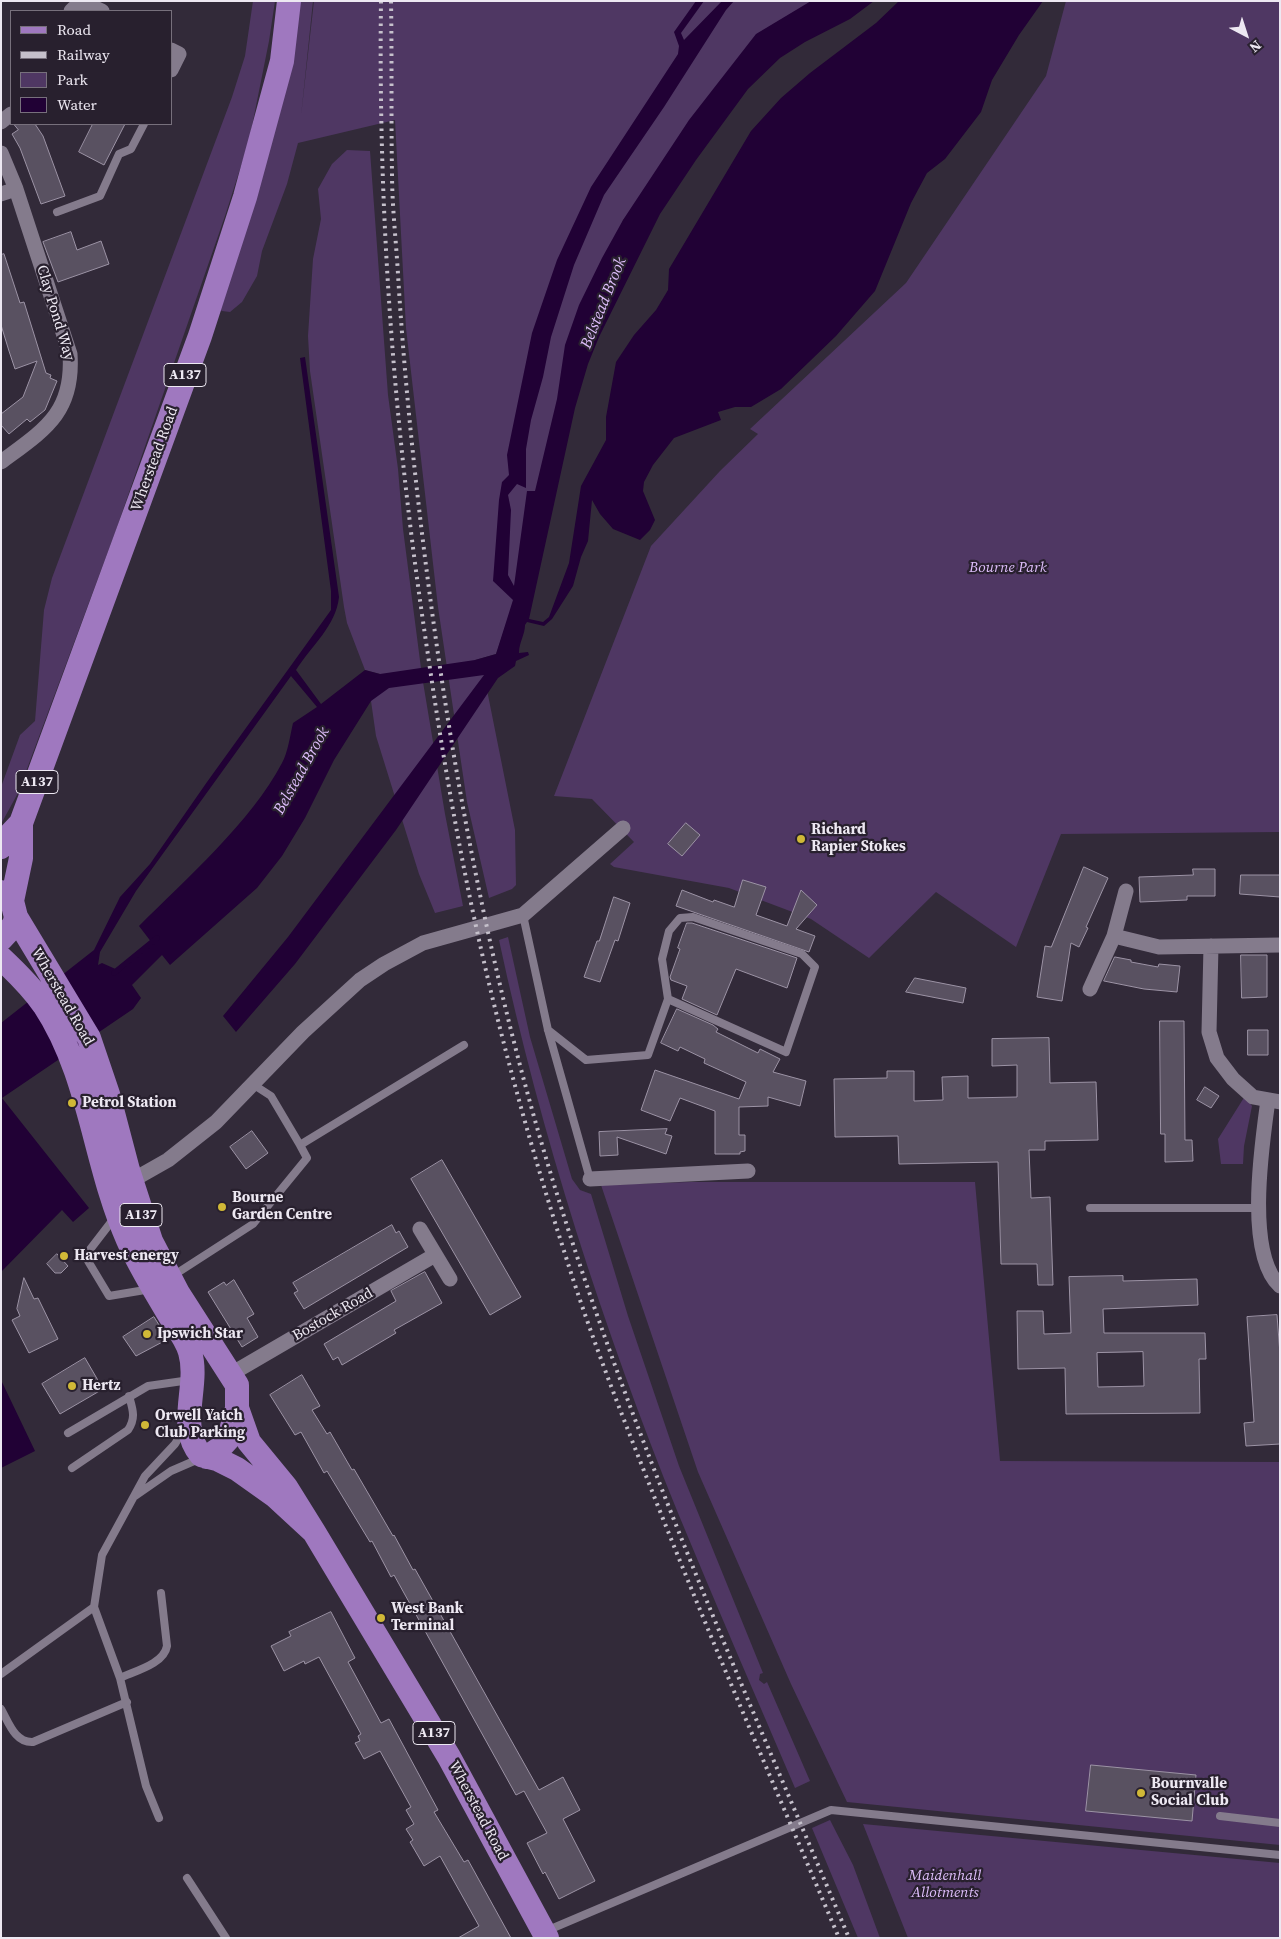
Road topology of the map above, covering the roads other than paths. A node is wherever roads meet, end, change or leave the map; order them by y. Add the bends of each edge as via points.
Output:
1 (289, 1) edge
2 (72, 10) edge
3 (100, 10) edge
4 (172, 50) edge
5 (172, 68) edge
6 (143, 125) edge
7 (1, 153) edge
8 (16, 189) junction
9 (1, 194) edge
10 (57, 212) dead end
11 (4, 454) edge
12 (21, 823) junction
13 (623, 828) dead end
14 (1, 847) edge
15 (1126, 891) dead end
16 (10, 903) edge
17 (523, 915) junction
18 (1114, 936) junction
19 (1, 939) edge
20 (1211, 946) junction
21 (1280, 946) edge
22 (1, 958) edge
23 (1090, 990) dead end
24 (668, 999) junction
25 (548, 1030) junction
26 (464, 1045) dead end
27 (254, 1085) junction
28 (1274, 1101) edge
29 (300, 1144) junction
30 (748, 1172) dead end
31 (590, 1179) joint
32 (131, 1181) junction
33 (1090, 1208) dead end
34 (1259, 1208) junction
35 (118, 1213) junction
36 (420, 1229) dead end
37 (435, 1255) junction
38 (450, 1279) dead end
39 (162, 1283) junction
40 (1280, 1286) edge
41 (231, 1374) junction
42 (192, 1380) junction
43 (129, 1396) junction
44 (237, 1408) junction
45 (189, 1416) junction
46 (68, 1433) dead end
47 (206, 1457) junction
48 (72, 1468) dead end
49 (133, 1498) junction
50 (314, 1532) junction
51 (161, 1593) dead end
52 (94, 1607) junction
53 (1, 1674) edge
54 (120, 1678) junction
55 (127, 1702) junction
56 (1, 1709) edge
57 (1220, 1816) dead end
58 (159, 1818) dead end
59 (1280, 1823) edge
60 (1280, 1855) edge
61 (188, 1878) dead end
62 (546, 1935) edge
63 (226, 1938) edge

1 - 12 main road, Wherstead Road / A137 via 282,61 242,207 200,336
2 - 3 street via 86,4
4 - 5 street via 179,54
6 - 10 lane via 131,149 119,154 100,196
7 - 8 street, Clay Pond Way
8 - 9 street
8 - 11 street, Clay Pond Way via 70,354 72,375 57,415 40,433
12 - 14 main road, A137
12 - 16 main road, A137 via 21,858
13 - 17 street
15 - 18 street
16 - 19 main road, A137 via 14,925
16 - 32 main road, Wherstead Road / A137 via 89,1038
17 - 25 lane
17 - 27 street via 422,943 384,964 341,996
18 - 20 street via 1159,947
18 - 23 street
20 - 21 street
20 - 28 street via 1209,1032 1217,1058 1233,1080 1253,1097
22 - 35 main road, Wherstead Road / A137 via 44,1005 69,1052
24 - 24 lane via 786,1052 815,968 802,954 693,917 680,918 669,931 662,959
24 - 25 lane via 648,1055 586,1060
25 - 31 lane
26 - 29 lane
27 - 29 lane via 271,1096
27 - 32 street via 191,1144
28 - 34 street via 1258,1172
29 - 39 lane via 307,1158 253,1224
30 - 31 street
32 - 39 main road, Wherstead Road / A137
33 - 34 lane
34 - 40 street via 1261,1247 1274,1280
35 - 39 main road, Wherstead Road / A137 via 128,1240
35 - 39 lane via 85,1256 109,1296
36 - 37 street
37 - 38 street
37 - 41 street, Bostock Road
39 - 41 main road, Wherstead Road / A137
39 - 42 main road, Wherstead Road / A137 via 190,1352
41 - 44 main road, Wherstead Road / A137 via 237,1385
42 - 43 lane via 148,1386
42 - 45 main road, Wherstead Road / A137
43 - 46 lane
43 - 48 lane via 133,1423 128,1430
44 - 47 main road, Wherstead Road / A137 via 228,1438
44 - 50 main road, Wherstead Road / A137 via 249,1442 286,1487
45 - 47 main road, Wherstead Road / A137 via 193,1444
45 - 49 lane via 182,1434 145,1476
47 - 49 lane via 171,1471
47 - 50 main road, Wherstead Road / A137 via 217,1459 253,1479
49 - 52 lane via 102,1555
50 - 62 main road, Wherstead Road / A137 via 449,1757
51 - 54 lane via 166,1651 154,1663
52 - 53 lane
52 - 54 lane
54 - 55 lane
55 - 56 lane via 27,1742 20,1740
55 - 58 lane via 146,1786
57 - 59 lane
60 - 62 lane via 831,1810
61 - 63 lane

